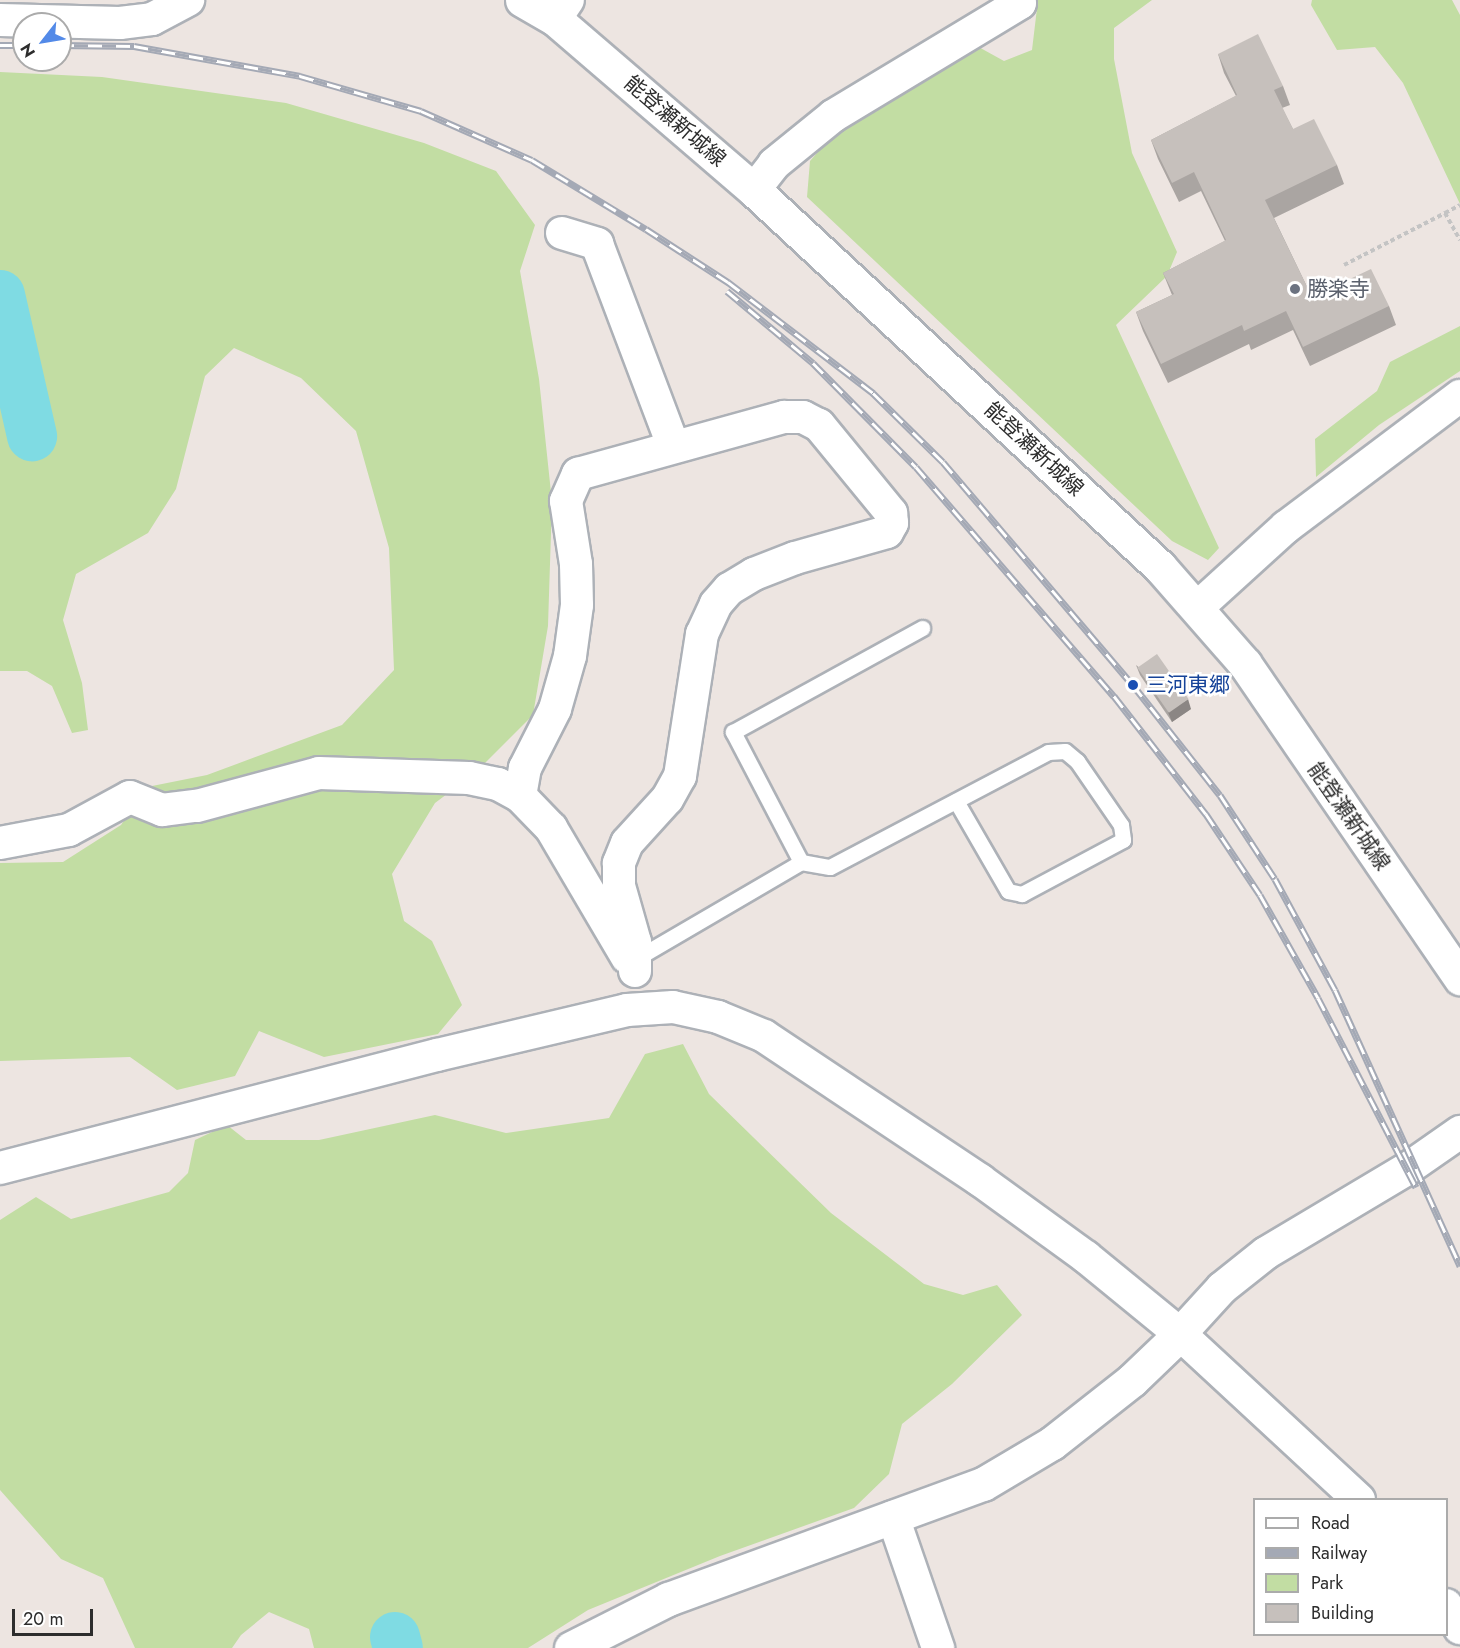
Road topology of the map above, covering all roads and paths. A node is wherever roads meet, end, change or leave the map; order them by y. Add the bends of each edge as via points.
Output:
1 (188, 0) edge
2 (522, 0) edge
3 (1018, 0) edge
4 (561, 10) edge
5 (0, 20) edge
6 (754, 190) junction
7 (1460, 205) edge
8 (1445, 213) junction
9 (562, 233) dead end
10 (1460, 240) edge
11 (1344, 265) dead end
12 (1460, 396) edge
13 (673, 445) junction
14 (1198, 607) junction
15 (922, 628) dead end
16 (520, 796) junction
17 (956, 801) junction
18 (0, 843) edge
19 (801, 862) junction
20 (636, 964) junction
21 (1460, 978) edge
22 (649, 1007) junction
23 (1460, 1132) edge
24 (0, 1168) edge
25 (1180, 1334) junction
26 (1357, 1498) edge
27 (893, 1517) junction
28 (1448, 1608) edge
29 (1460, 1628) edge
30 (572, 1648) edge
31 (938, 1648) edge

1 - 5 street via 152,19
2 - 4 main road, 能登瀬新城線
3 - 6 street via 1020,3 833,116 774,164
4 - 6 main road, 能登瀬新城線
6 - 14 main road, 能登瀬新城線 via 1160,567
7 - 8 path
8 - 10 path
8 - 11 path
9 - 13 street via 597,244
12 - 14 street via 1286,527
13 - 16 street via 578,474 569,490 566,501 576,564 577,605 570,656 555,709 525,768
13 - 20 street via 784,417 803,417 819,425 846,454 891,513 892,523 886,532 754,574 729,589 716,604 702,634 680,776 667,799 627,843 619,863 619,886
14 - 21 main road, 能登瀬新城線 via 1245,664
15 - 19 lane via 733,732
16 - 18 street via 498,784 469,778 319,773 197,806 162,810 130,797 123,798 69,830
16 - 20 street via 552,828
17 - 17 lane via 1048,752 1065,751 1077,761 1121,825 1123,840 1022,894 1008,891
17 - 19 lane via 830,867
19 - 20 lane
20 - 22 street
22 - 24 street via 437,1055
22 - 25 street via 718,1017 764,1036 980,1180 1086,1257
23 - 25 street via 1407,1169 1266,1253 1221,1288
25 - 26 street
25 - 27 main road via 1132,1380 1052,1443 983,1484
27 - 30 main road via 668,1599
27 - 31 street
28 - 29 street

